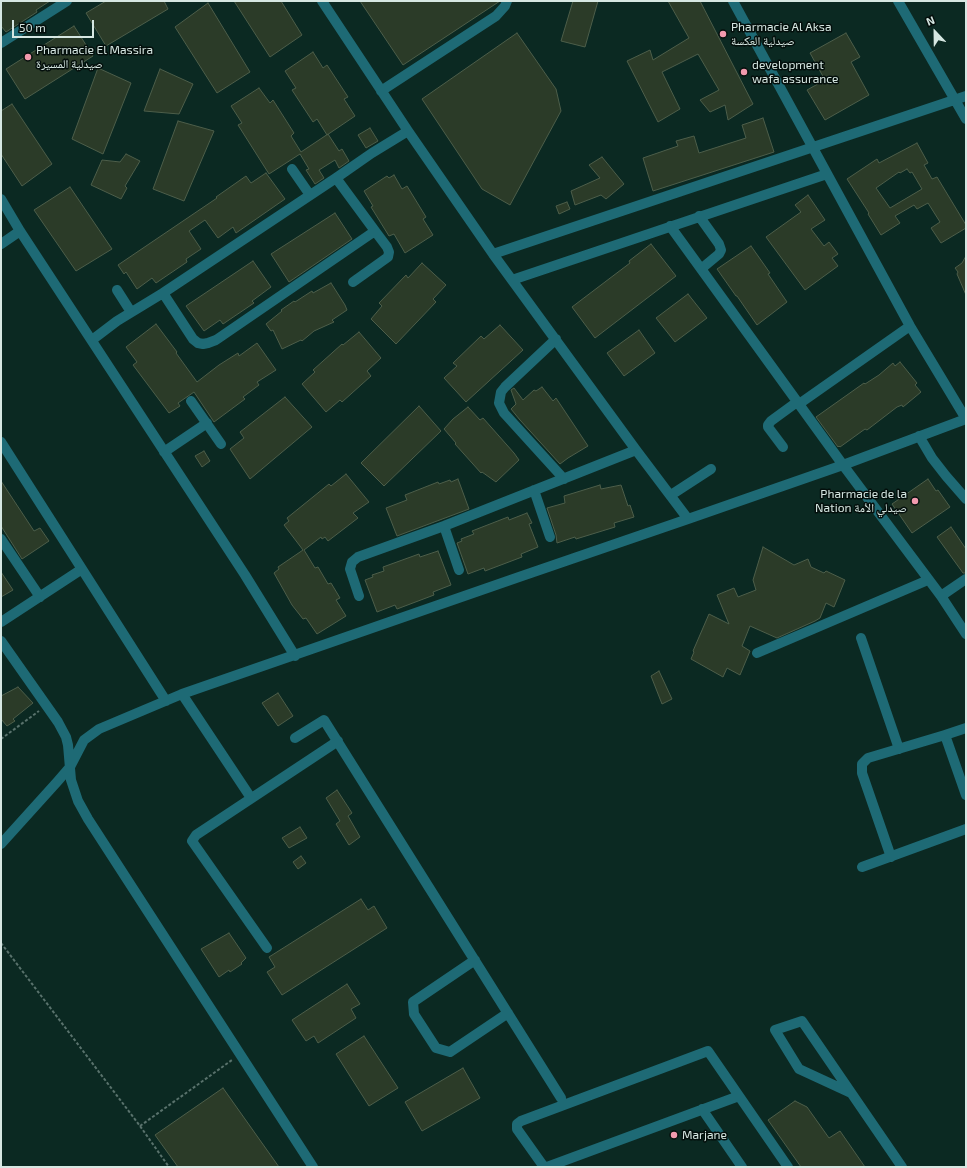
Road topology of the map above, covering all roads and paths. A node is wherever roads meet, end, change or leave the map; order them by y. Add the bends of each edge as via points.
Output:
1 (67, 1) edge
2 (322, 1) edge
3 (507, 1) edge
4 (733, 1) edge
5 (898, 1) edge
6 (1, 43) edge
7 (381, 91) junction
8 (966, 96) edge
9 (955, 100) junction
10 (966, 119) edge
11 (408, 131) junction
12 (812, 148) junction
13 (292, 169) dead end
14 (826, 174) junction
15 (336, 178) junction
16 (310, 195) junction
17 (1, 199) edge
18 (699, 216) junction
19 (670, 226) junction
20 (20, 231) junction
21 (375, 231) junction
22 (1, 244) edge
23 (493, 254) junction
24 (701, 269) junction
25 (512, 280) junction
26 (353, 282) dead end
27 (117, 290) dead end
28 (163, 293) junction
29 (131, 312) junction
30 (910, 326) junction
31 (556, 339) junction
32 (92, 340) junction
33 (191, 401) dead end
34 (798, 403) junction
35 (207, 423) junction
36 (919, 436) junction
37 (1, 442) edge
38 (221, 444) dead end
39 (783, 447) dead end
40 (636, 450) junction
41 (164, 452) junction
42 (842, 465) junction
43 (711, 469) dead end
44 (564, 479) junction
45 (534, 490) junction
46 (671, 495) junction
47 (966, 499) edge
48 (688, 519) junction
49 (444, 526) junction
50 (550, 537) dead end
51 (1, 539) edge
52 (82, 569) junction
53 (459, 570) dead end
54 (966, 579) edge
55 (928, 580) junction
56 (359, 596) dead end
57 (941, 596) junction
58 (40, 597) junction
59 (1, 622) edge
60 (966, 634) edge
61 (861, 638) dead end
62 (3, 648) edge
63 (757, 652) dead end
64 (295, 656) junction
65 (182, 694) junction
66 (166, 701) junction
67 (46, 705) junction
68 (966, 728) edge
69 (945, 735) junction
70 (295, 738) dead end
71 (1, 739) edge
72 (338, 741) junction
73 (899, 749) junction
74 (70, 767) junction
75 (966, 795) edge
76 (251, 798) junction
77 (966, 829) edge
78 (1, 844) edge
79 (891, 857) junction
80 (862, 867) dead end
81 (1, 943) edge
82 (267, 948) dead end
83 (475, 960) junction
84 (508, 1013) junction
85 (240, 1055) junction
86 (851, 1093) junction
87 (739, 1096) junction
88 (561, 1098) dead end
89 (702, 1109) junction
90 (140, 1126) junction
91 (169, 1167) edge
92 (313, 1167) edge
93 (544, 1167) edge
94 (547, 1167) edge
95 (742, 1167) edge
96 (788, 1167) edge
97 (902, 1167) edge

1 - 6 street
2 - 7 street
3 - 7 street via 496,16
4 - 12 street
5 - 9 street
7 - 11 street
8 - 9 street
9 - 10 street
9 - 12 street
11 - 15 street
11 - 23 street
12 - 14 street
12 - 23 street
13 - 16 street
14 - 18 street
14 - 30 street
15 - 16 street
15 - 21 street
16 - 28 street
17 - 20 street
18 - 19 street
18 - 24 street via 721,250
19 - 24 street
19 - 25 street
20 - 22 street
20 - 32 street
21 - 26 street via 387,247 388,257
21 - 28 street via 208,343 198,343 194,339
23 - 25 street
24 - 34 street
25 - 31 street
27 - 29 street
28 - 29 street
29 - 32 street
30 - 34 street
30 - 36 street via 966,419
31 - 40 street
31 - 44 street via 505,387 499,403 504,413
32 - 41 street
33 - 35 street
34 - 39 street via 768,425
34 - 42 street
35 - 38 street
35 - 41 street
36 - 42 street
36 - 47 street via 932,458
37 - 52 street
40 - 44 street
40 - 46 street
41 - 64 street
42 - 48 street
42 - 55 street
43 - 46 street
44 - 45 street
45 - 49 street
45 - 50 street
46 - 48 street
48 - 64 street
49 - 53 street
49 - 56 street via 355,559 350,569
51 - 58 street
52 - 58 street
52 - 66 street
54 - 57 street
55 - 57 street
55 - 63 street
57 - 60 street
58 - 59 street
61 - 73 street
62 - 67 street
64 - 65 street
65 - 66 street
65 - 76 street
66 - 74 street via 99,729 84,740
67 - 71 path
67 - 74 street via 66,737
68 - 69 street
69 - 73 street
69 - 75 street
70 - 72 street via 324,720
72 - 76 street
72 - 83 street
73 - 79 street via 868,758 862,764 862,773
74 - 78 street
74 - 85 street via 71,780 78,801 88,819
76 - 82 street via 192,840
77 - 79 street
79 - 80 street
81 - 90 path
83 - 84 street
83 - 84 street via 413,1002 414,1014 436,1048 450,1052
84 - 88 street
85 - 90 path
85 - 92 street
86 - 86 street via 799,1069 775,1030 802,1021
86 - 97 street
87 - 89 street
87 - 93 street via 708,1051 521,1121 517,1124 517,1129
87 - 96 street
89 - 94 street
89 - 95 street
90 - 91 path

